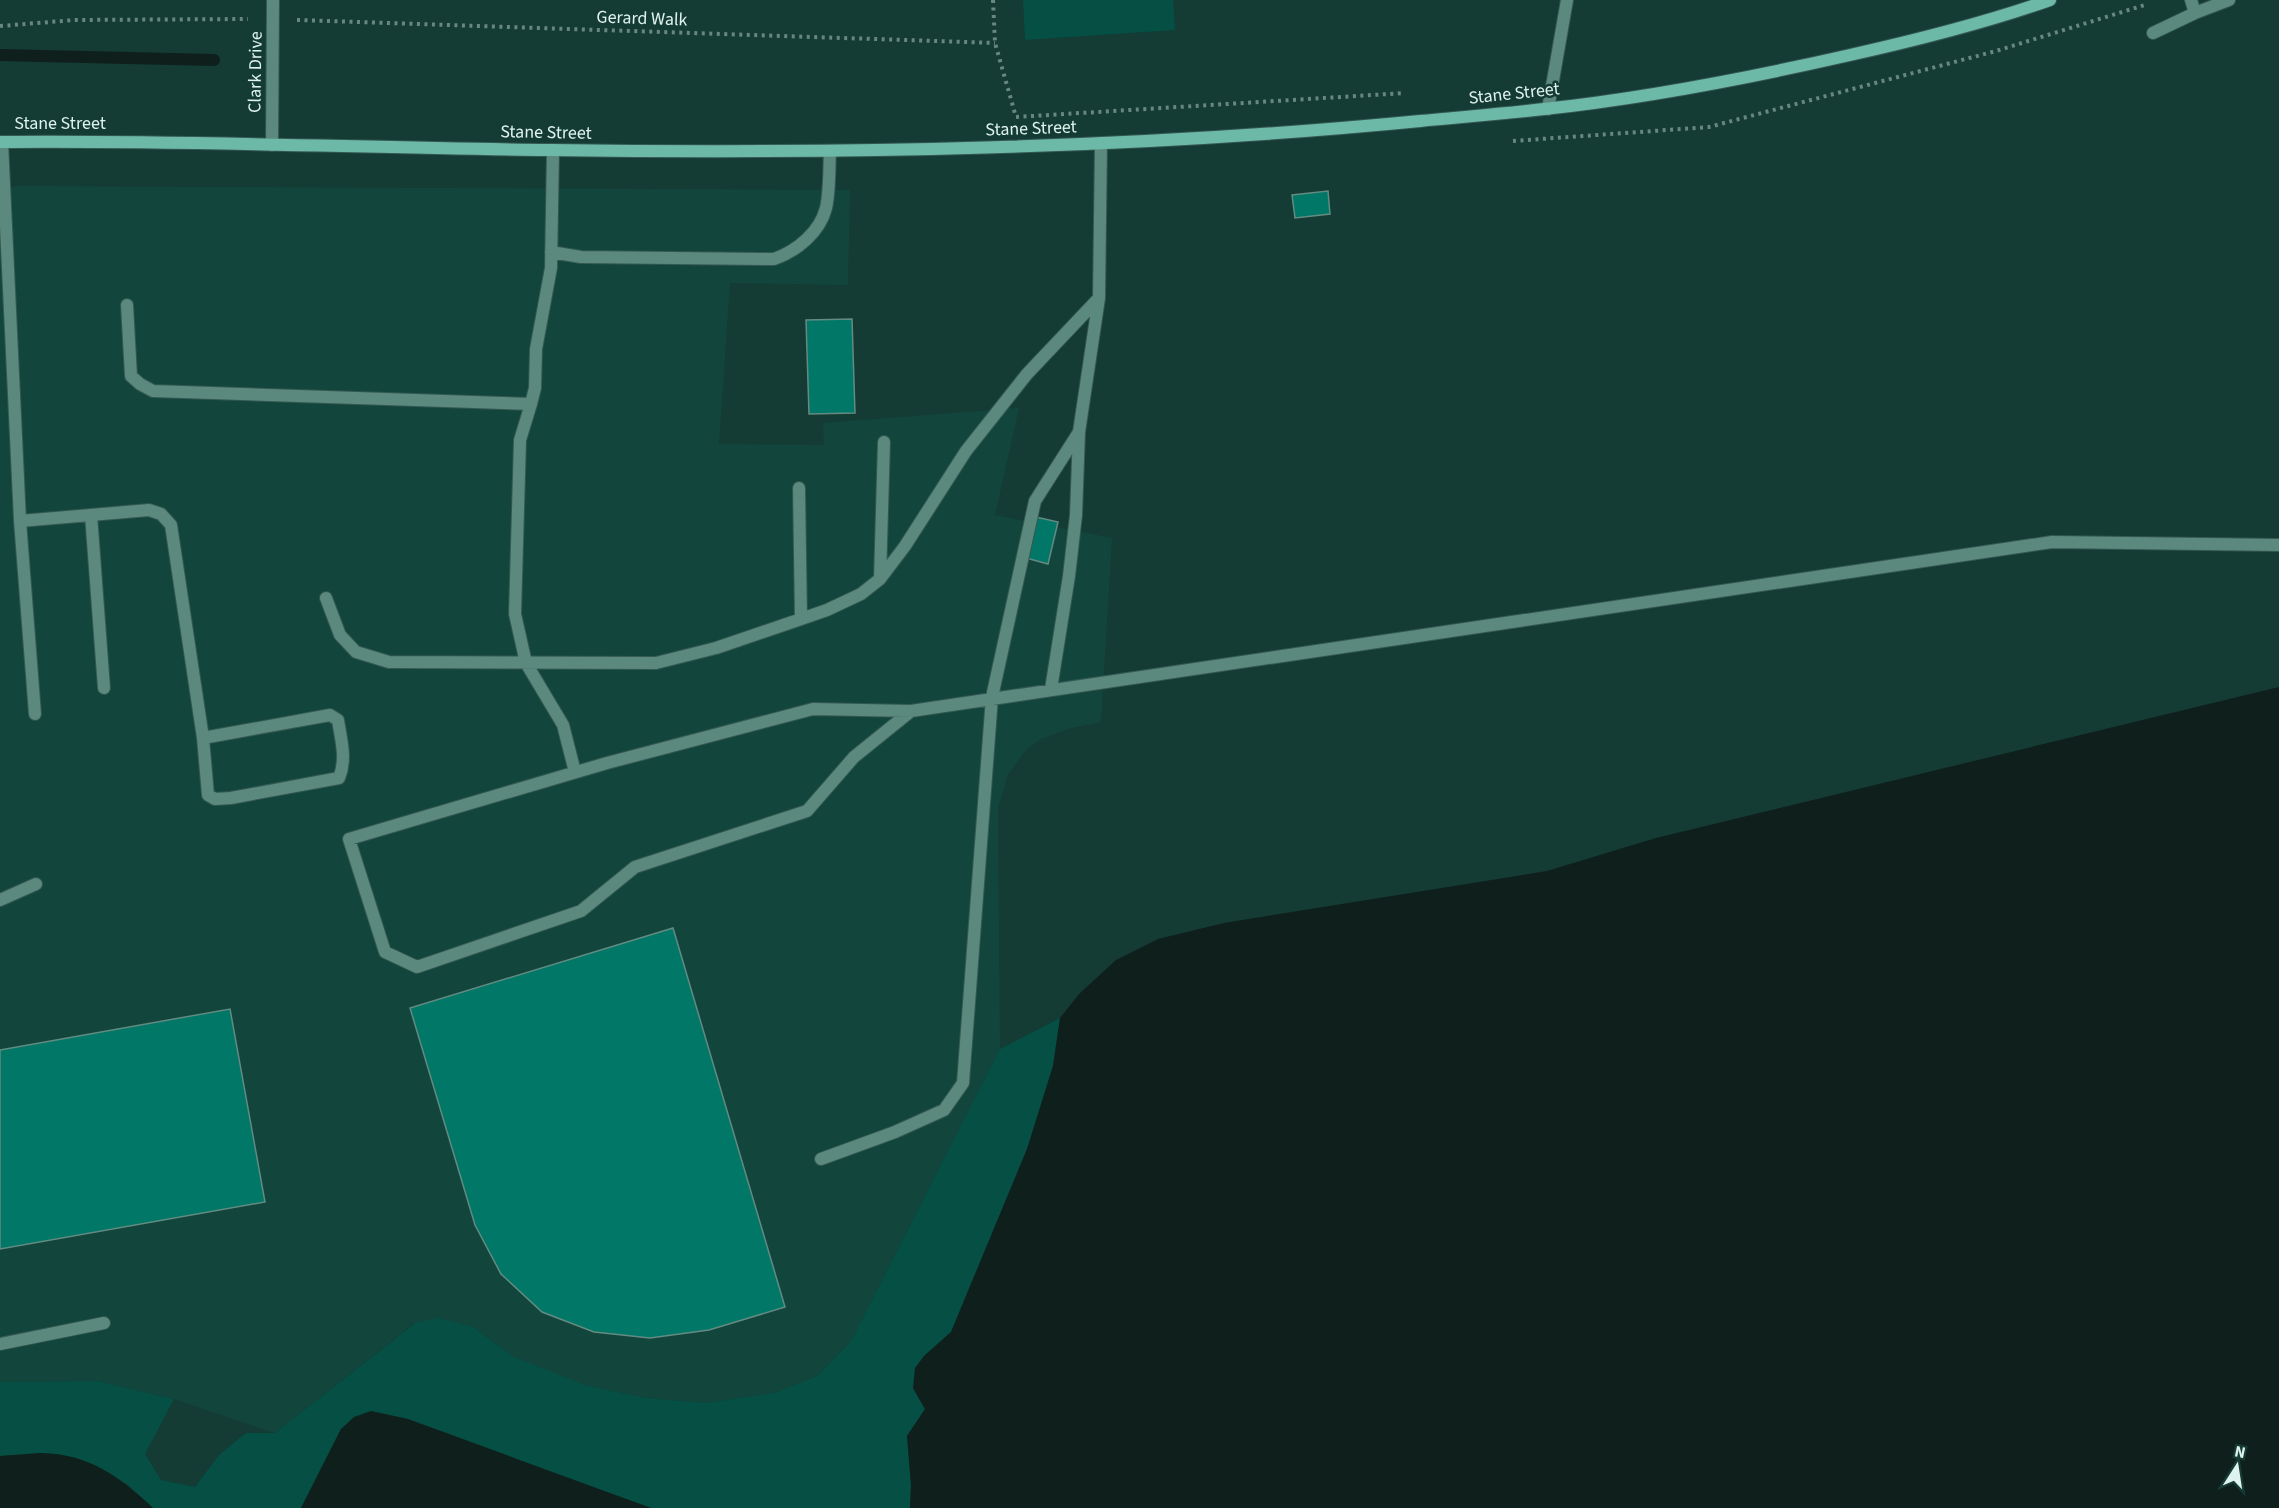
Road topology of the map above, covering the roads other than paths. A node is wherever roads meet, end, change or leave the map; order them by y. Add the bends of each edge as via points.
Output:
1 (273, 0) edge
2 (1568, 0) edge
3 (2050, 0) edge
4 (2191, 0) edge
5 (2229, 0) edge
6 (2195, 13) junction
7 (2153, 33) dead end
8 (1548, 109) junction
9 (1, 142) edge
10 (1101, 143) junction
11 (272, 145) junction
12 (553, 150) junction
13 (830, 151) junction
14 (551, 252) junction
15 (1099, 298) junction
16 (127, 305) dead end
17 (531, 404) junction
18 (1079, 432) junction
19 (884, 442) dead end
20 (799, 488) dead end
21 (91, 515) junction
22 (20, 521) junction
23 (2279, 545) edge
24 (880, 579) junction
25 (327, 598) dead end
26 (801, 619) junction
27 (526, 663) junction
28 (104, 688) dead end
29 (1051, 689) junction
30 (992, 697) junction
31 (911, 711) junction
32 (34, 714) dead end
33 (203, 738) junction
34 (576, 772) junction
35 (36, 884) dead end
36 (0, 900) edge
37 (821, 1159) dead end
38 (104, 1323) dead end
39 (0, 1344) edge

1 - 11 street, Clark Drive
2 - 8 street
3 - 8 street, Stane Street via 1919,39 1791,68
4 - 6 street
5 - 6 street
6 - 7 street
8 - 10 street, Stane Street via 1374,126
9 - 11 street, Stane Street
9 - 22 street
10 - 13 street, Stane Street
10 - 15 street
11 - 12 street, Stane Street
12 - 13 street, Stane Street
12 - 14 street
13 - 14 street via 826,209 804,242 790,254 774,259 581,257
14 - 17 street
15 - 18 street
15 - 24 street via 1027,374 966,451 906,546
16 - 17 street via 131,376 153,391
17 - 27 street via 520,440 515,614
18 - 29 street via 1076,514
18 - 30 street via 1035,501
19 - 24 street
20 - 26 street
21 - 22 street
21 - 28 street
21 - 33 street via 149,510 161,514 171,525
22 - 32 street
23 - 29 street via 2052,542
24 - 26 street via 861,594
25 - 27 street via 340,634 356,652 389,662
26 - 27 street via 716,648 656,663
27 - 34 street via 563,725
29 - 30 street
30 - 31 street
30 - 37 street via 963,1083 944,1110
31 - 34 street via 813,709
31 - 34 street via 854,757 807,811 635,867 582,911 417,966 385,952 349,839
33 - 33 street via 208,795 215,799 339,778 343,768 338,720 330,715
35 - 36 street
38 - 39 street

